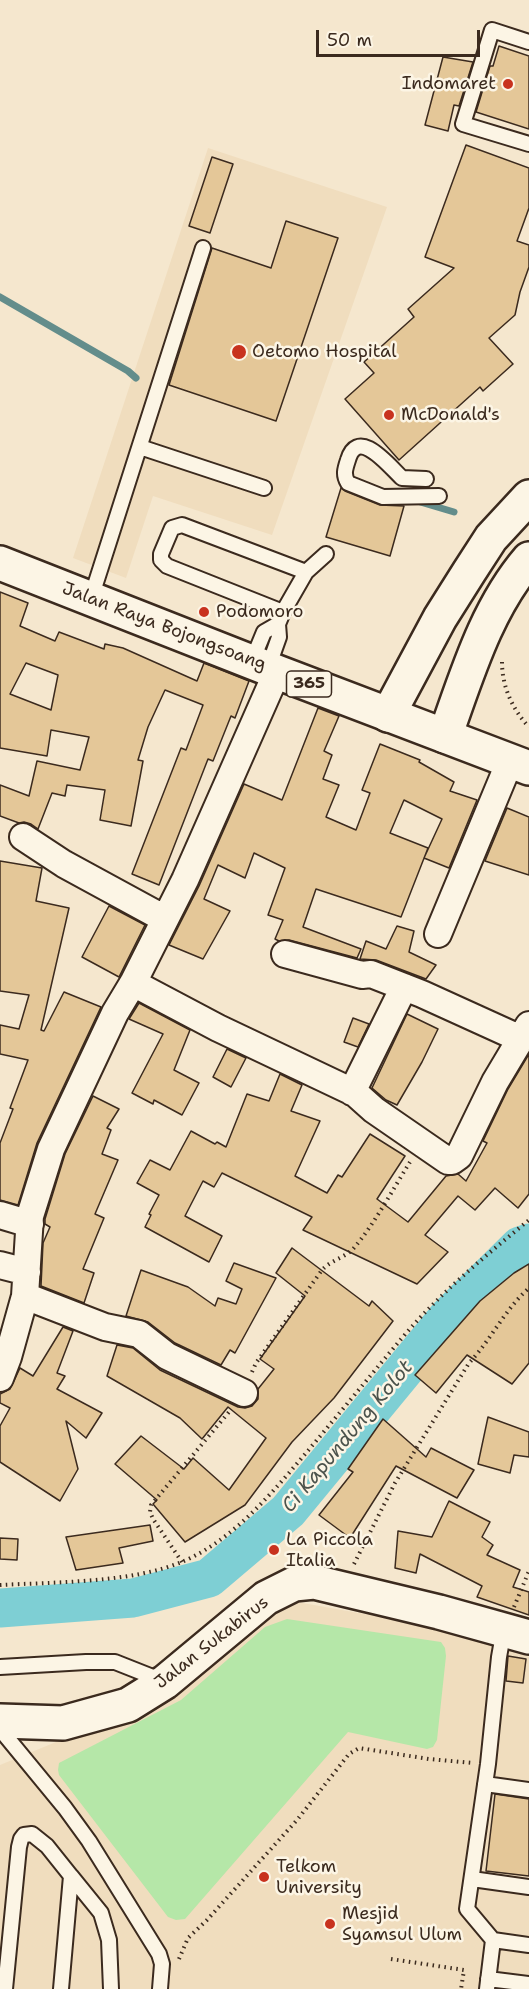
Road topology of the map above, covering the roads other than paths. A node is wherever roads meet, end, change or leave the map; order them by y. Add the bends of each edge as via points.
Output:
1 (529, 42) edge
2 (529, 144) edge
3 (203, 248) dead end
4 (140, 447) junction
5 (426, 479) dead end
6 (264, 488) dead end
7 (439, 496) dead end
8 (529, 497) edge
9 (326, 554) dead end
10 (529, 559) edge
11 (0, 563) edge
12 (306, 572) junction
13 (469, 572) junction
14 (504, 592) junction
15 (91, 598) junction
16 (280, 618) junction
17 (266, 667) junction
18 (388, 715) junction
19 (446, 736) junction
20 (520, 764) edge
21 (23, 837) dead end
22 (165, 919) junction
23 (438, 934) dead end
24 (285, 954) dead end
25 (133, 983) junction
26 (404, 987) junction
27 (525, 1032) edge
28 (352, 1092) junction
29 (0, 1215) edge
30 (30, 1224) junction
31 (0, 1265) edge
32 (26, 1284) junction
33 (0, 1378) edge
34 (244, 1393) road end
35 (517, 1633) edge
36 (0, 1667) edge
37 (165, 1682) junction
38 (0, 1721) edge
39 (0, 1729) edge
40 (485, 1784) junction
41 (529, 1790) edge
42 (71, 1876) junction
43 (472, 1879) junction
44 (529, 1887) edge
45 (493, 1940) junction
46 (529, 1945) edge
47 (487, 1984) edge
48 (529, 1984) edge
49 (5, 1989) edge
50 (61, 1989) edge
51 (111, 1989) edge
52 (160, 1989) edge

1 - 2 lane via 492,30 463,124
3 - 4 lane
4 - 6 lane
4 - 15 lane
5 - 7 lane via 402,478 364,446 350,452 345,471 348,483 383,497
8 - 13 street via 491,538
9 - 12 lane
10 - 14 street
11 - 15 street, Jalan Raya Bojongsoang / 365
12 - 16 lane
12 - 16 lane via 182,525 172,528 161,554 167,566
13 - 14 street via 466,587 475,599 489,599
13 - 18 street
14 - 19 street via 478,647
15 - 17 street, Jalan Raya Bojongsoang / 365
16 - 17 lane via 264,632
17 - 18 street, Jalan Raya Bojongsoang / 365
17 - 22 street via 185,879
18 - 19 street, Jalan Raya Bojongsoang / 365
19 - 20 street, Jalan Raya Bojongsoang / 365
20 - 23 street
21 - 22 street
22 - 25 street
24 - 26 street via 362,975 371,974
25 - 28 street
25 - 30 street via 51,1149
26 - 27 street
26 - 28 street
27 - 28 street via 459,1156 452,1161
29 - 30 street
30 - 32 street
31 - 32 street
32 - 33 street
32 - 34 street via 105,1327 139,1334 167,1356
35 - 37 street, Jalan Sukabirus via 314,1582 294,1584 266,1598
35 - 40 lane via 499,1657
36 - 37 lane via 115,1662
37 - 38 street, Jalan Sukabirus via 128,1705 63,1723
39 - 52 lane via 66,1808 159,1954
40 - 41 lane
40 - 43 lane
42 - 49 lane via 38,1837 24,1835 19,1847
42 - 50 lane
42 - 51 lane via 101,1913 109,1940
43 - 44 lane
43 - 45 lane via 467,1909
45 - 46 lane
45 - 47 lane
47 - 48 lane

